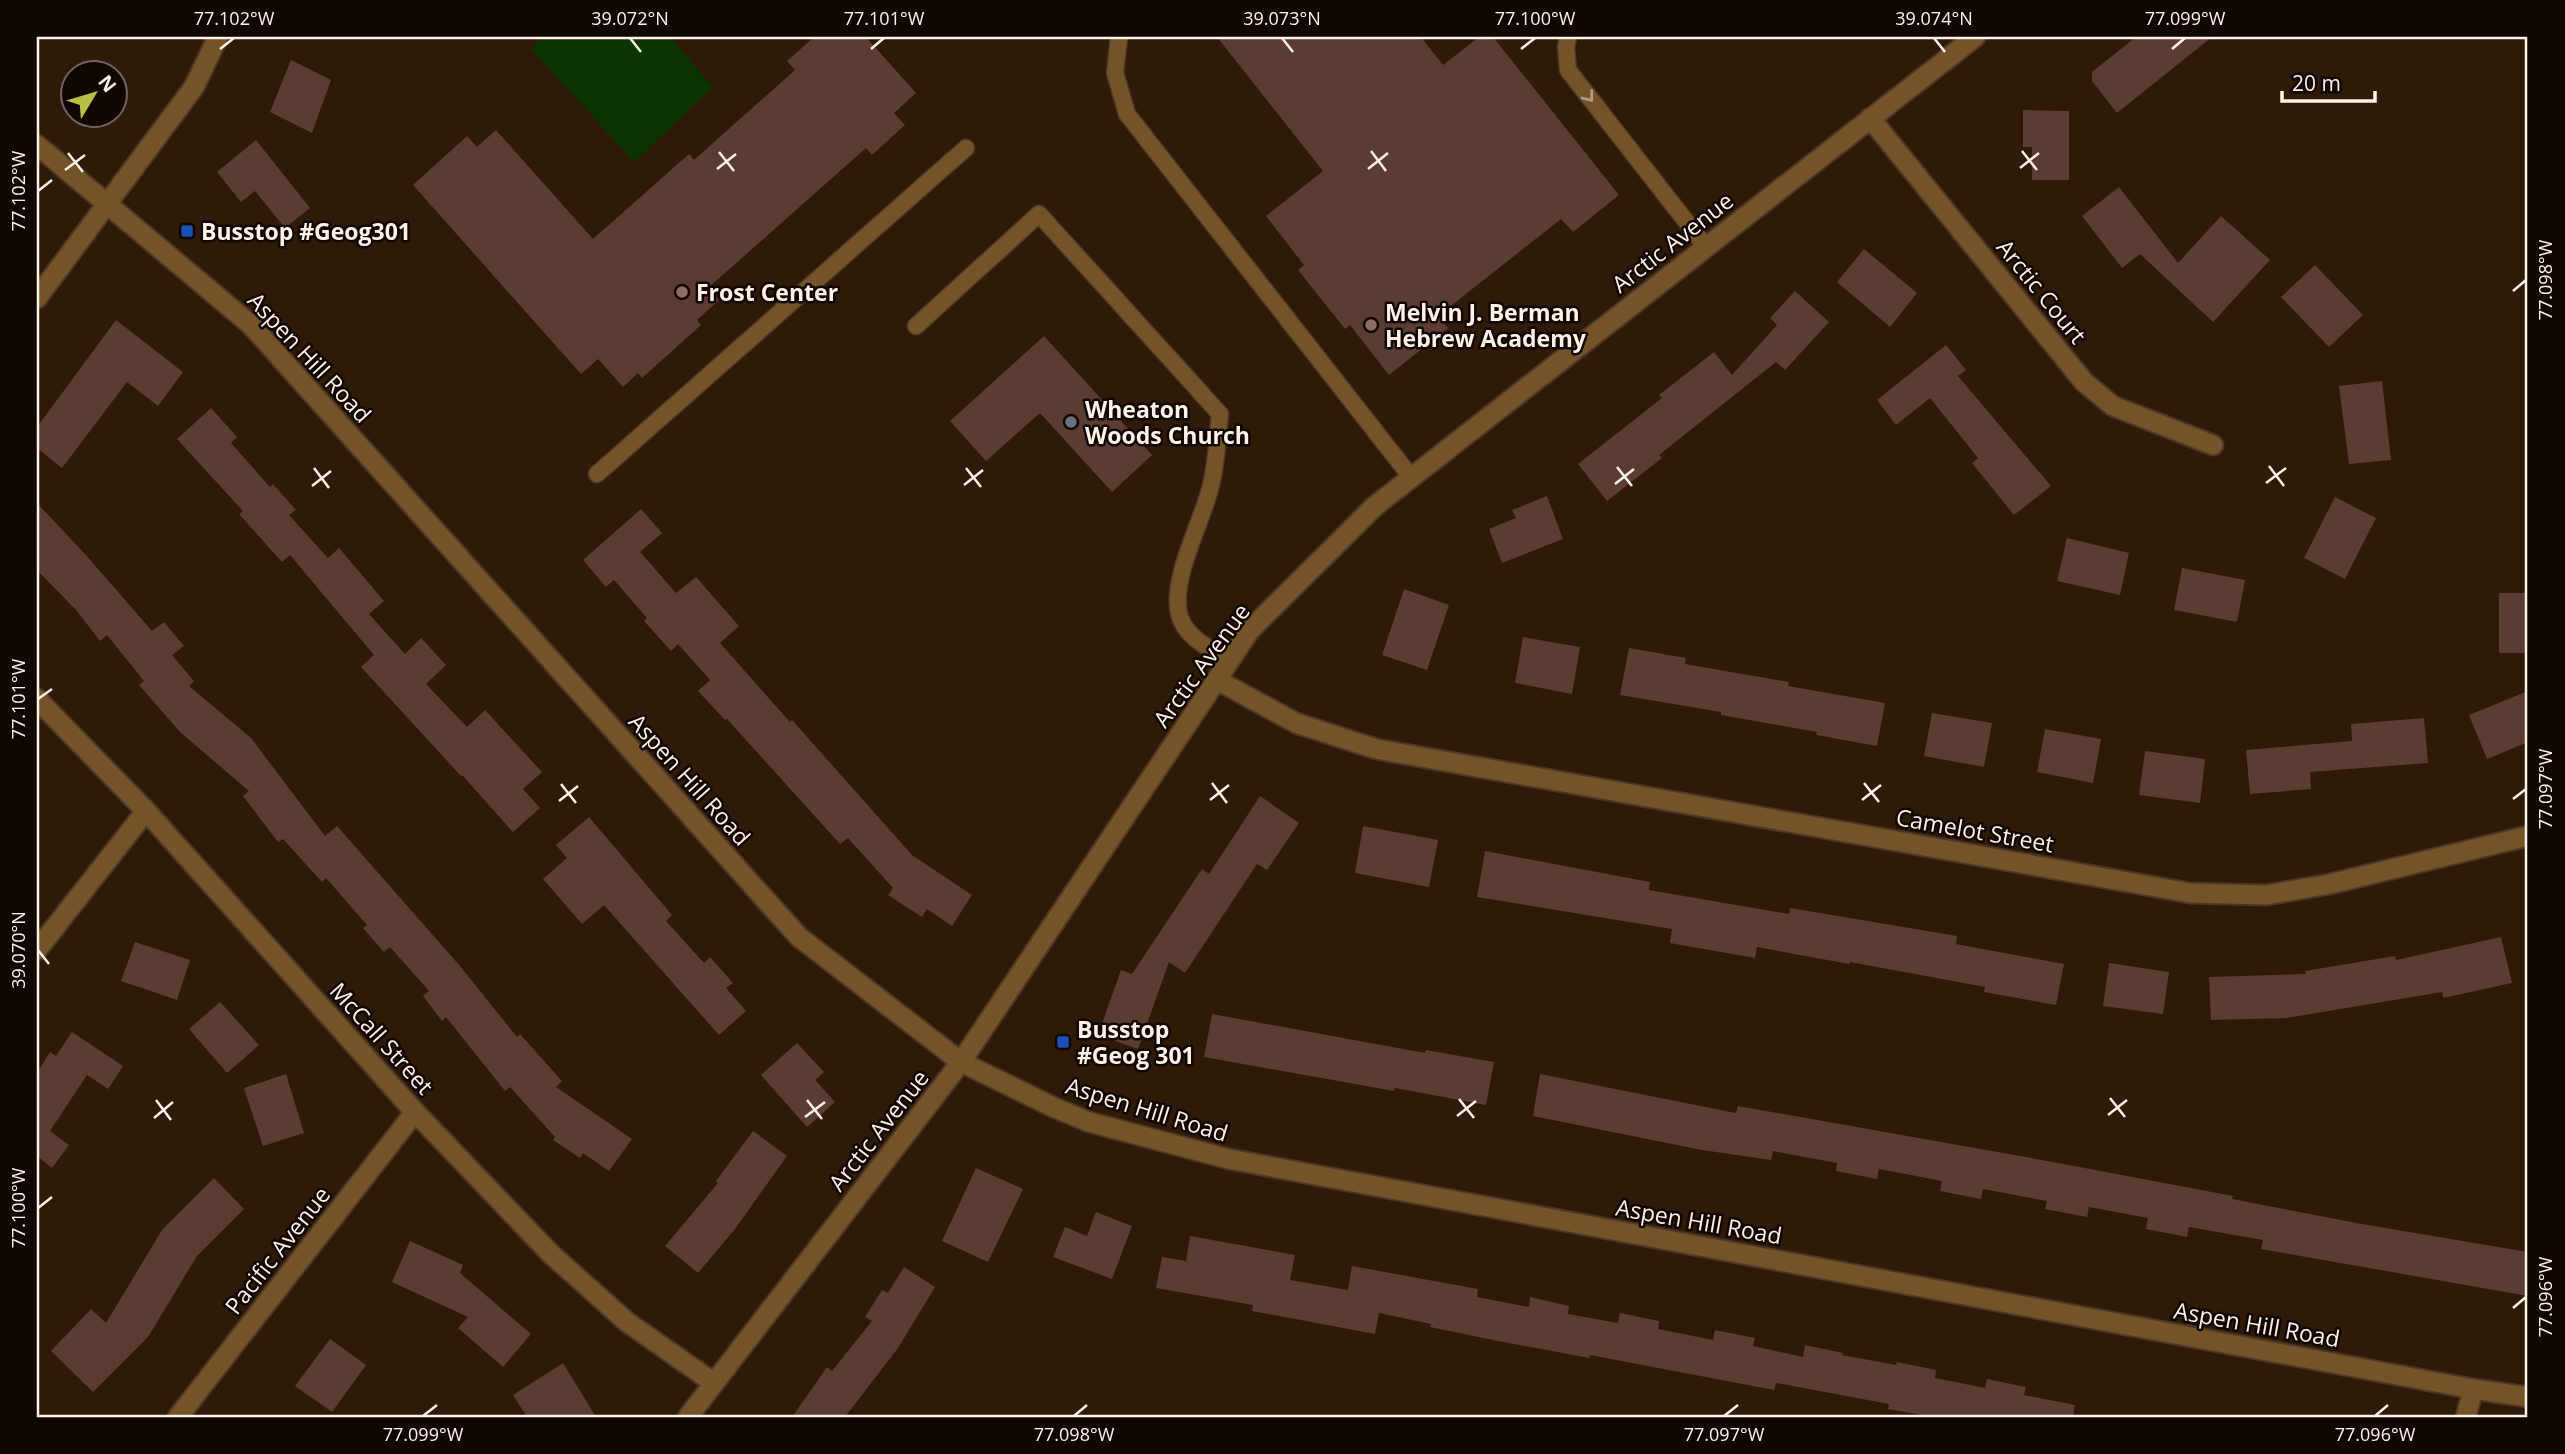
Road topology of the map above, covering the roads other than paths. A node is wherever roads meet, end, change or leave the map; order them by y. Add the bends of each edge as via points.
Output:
1 (218, 37) edge
2 (1119, 37) edge
3 (1568, 37) edge
4 (1970, 38) edge
5 (1870, 118) junction
6 (37, 145) edge
7 (966, 148) dead end
8 (109, 204) junction
9 (1706, 247) junction
10 (37, 298) edge
11 (916, 326) dead end
12 (2213, 445) dead end
13 (597, 474) dead end
14 (1411, 477) junction
15 (1230, 661) junction
16 (1217, 680) junction
17 (37, 699) edge
18 (146, 811) junction
19 (2528, 836) edge
20 (37, 950) edge
21 (961, 1062) junction
22 (415, 1112) junction
23 (714, 1383) junction
24 (2473, 1389) junction
25 (2528, 1397) edge
26 (178, 1417) edge
27 (688, 1417) edge
28 (2466, 1417) edge

1 - 8 street via 194,87
2 - 14 lane via 1115,74 1127,114
3 -> 9 lane via 1568,71
4 - 5 street, Arctic Avenue
5 - 9 street, Arctic Avenue
5 - 12 street, Arctic Court via 2084,382 2113,406
6 - 8 street, Aspen Hill Road
7 - 13 lane
8 - 10 street
8 - 21 street, Aspen Hill Road via 251,325 799,937
9 - 14 street, Arctic Avenue
11 - 15 lane via 1039,214 1220,414 1211,488 1186,555 1180,615 1191,635
14 - 15 street, Arctic Avenue via 1375,506 1250,630
15 - 16 street, Arctic Avenue
16 - 19 street, Camelot Street via 1296,723 1376,749 2190,893 2266,895
16 - 21 street, Arctic Avenue
17 - 18 street, McCall Street
18 - 20 street
18 - 22 street, McCall Street
21 - 23 street, Arctic Avenue
21 - 24 street, Aspen Hill Road via 1089,1122 1229,1159
22 - 23 street, McCall Street via 570,1271 627,1322
22 - 26 street, Pacific Avenue
23 - 27 street, Arctic Avenue
24 - 25 street, Aspen Hill Road
24 - 28 street

